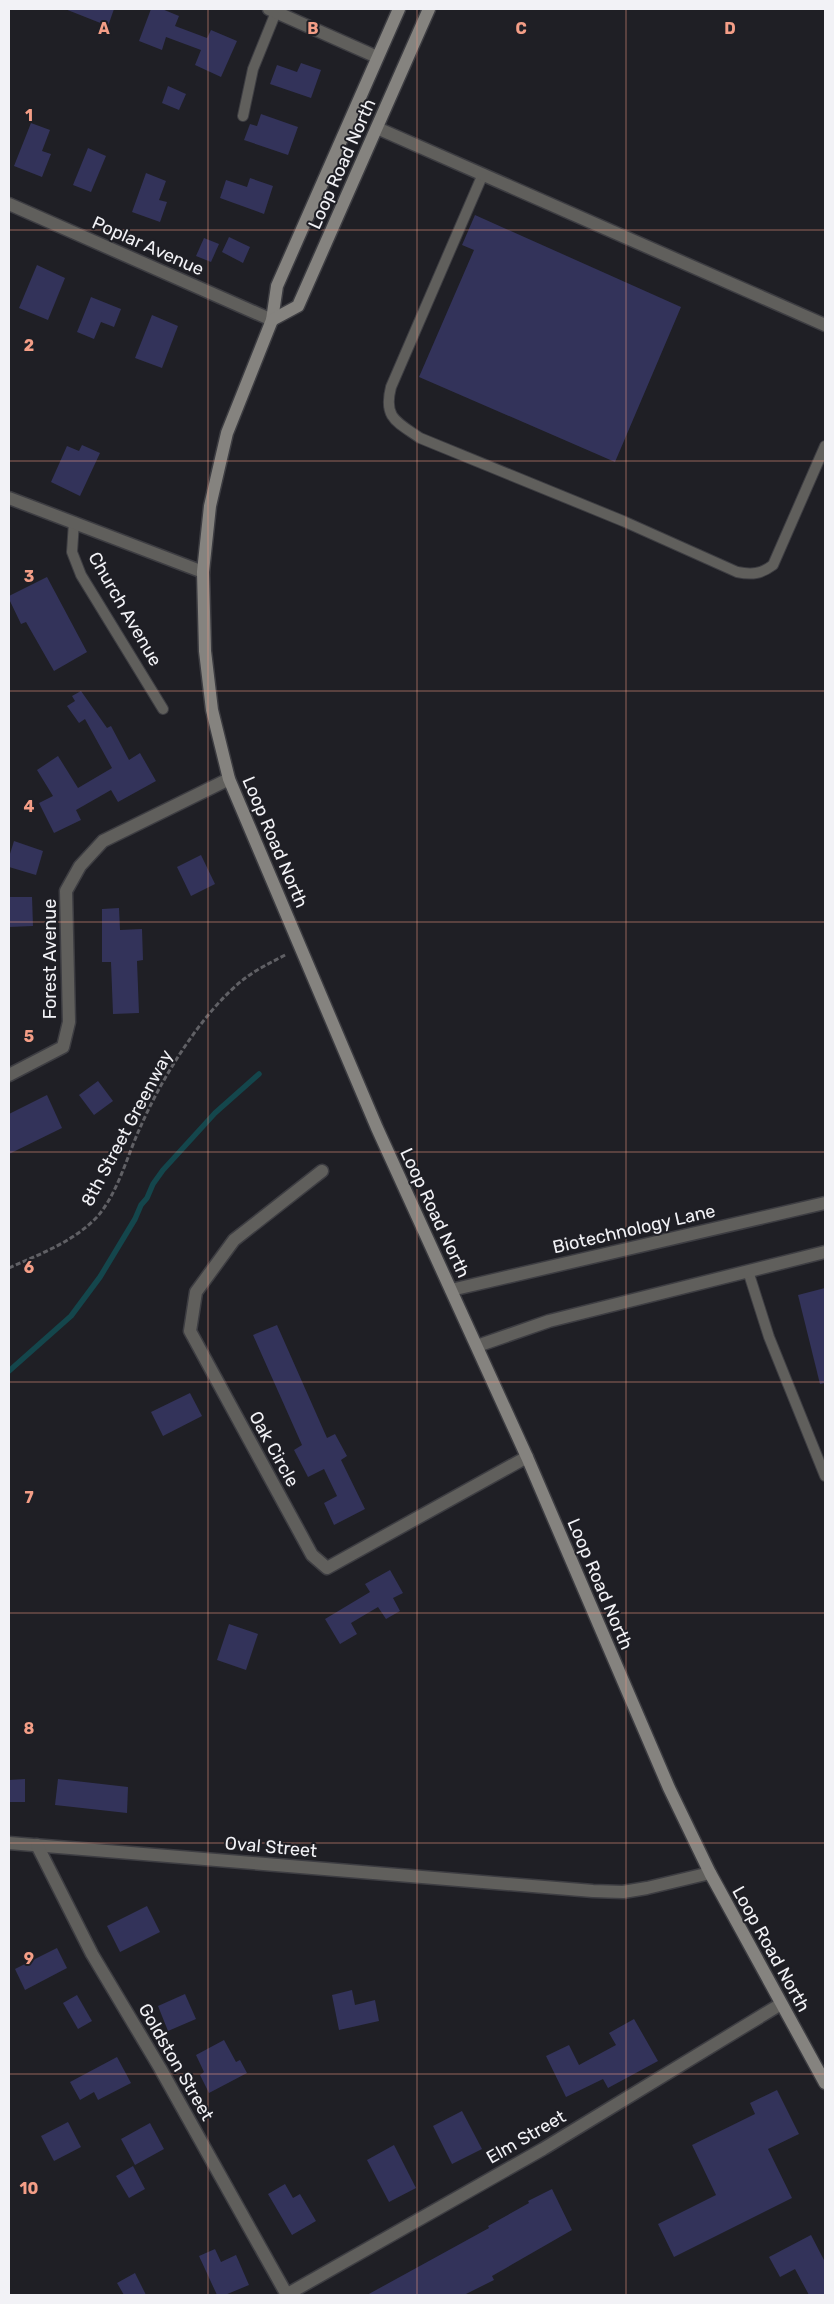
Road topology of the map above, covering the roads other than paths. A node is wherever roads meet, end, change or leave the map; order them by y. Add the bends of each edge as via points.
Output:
1 (399, 9) edge
2 (429, 9) edge
3 (272, 10) edge
4 (377, 57) junction
5 (243, 116) dead end
6 (377, 128) junction
7 (483, 174) junction
8 (9, 204) edge
9 (272, 320) junction
10 (825, 324) edge
11 (825, 446) edge
12 (9, 498) edge
13 (74, 522) junction
14 (203, 572) junction
15 (163, 709) dead end
16 (229, 779) junction
17 (9, 1075) edge
18 (322, 1171) dead end
19 (825, 1203) edge
20 (825, 1252) edge
21 (748, 1271) junction
22 (451, 1290) junction
23 (477, 1346) junction
24 (821, 1454) edge
25 (527, 1457) junction
26 (825, 1476) edge
27 (9, 1843) edge
28 (37, 1845) junction
29 (710, 1872) junction
30 (781, 2004) junction
31 (825, 2083) edge
32 (287, 2295) edge

1 - 4 main road, Loop Road North
2 - 6 main road, Loop Road North
3 - 4 street
3 - 5 lane via 253,69
4 - 9 main road, Loop Road North via 277,286
6 - 7 street
6 - 9 main road, Loop Road North via 298,306
7 - 10 street
7 - 11 lane via 391,387 388,411 399,424 420,438 623,521 737,572 753,574 773,565
8 - 9 street, Poplar Avenue
9 - 14 main road, Loop Road North via 227,433 210,506
12 - 13 street, Church Avenue
13 - 14 street, Church Avenue
13 - 15 lane, Church Avenue via 72,552 81,575
14 - 16 main road, Loop Road North via 204,652 212,710
16 - 17 street, Forest Avenue via 103,841 80,866 66,891 69,1022 63,1047
16 - 22 main road, Loop Road North
18 - 25 street, Oak Circle via 234,1240 196,1292 190,1331 312,1555 327,1568
19 - 22 street, Biotechnology Lane
20 - 21 street
21 - 23 street via 549,1322
21 - 24 lane via 769,1337
22 - 23 main road, Loop Road North
23 - 25 main road, Loop Road North
24 - 26 lane
25 - 29 main road, Loop Road North via 669,1788
27 - 28 street, Oval Street
28 - 29 street, Oval Street via 623,1892
28 - 32 street, Goldston Street via 92,1954
29 - 30 main road, Loop Road North
30 - 31 main road, Loop Road North
30 - 32 street, Elm Street via 543,2149

